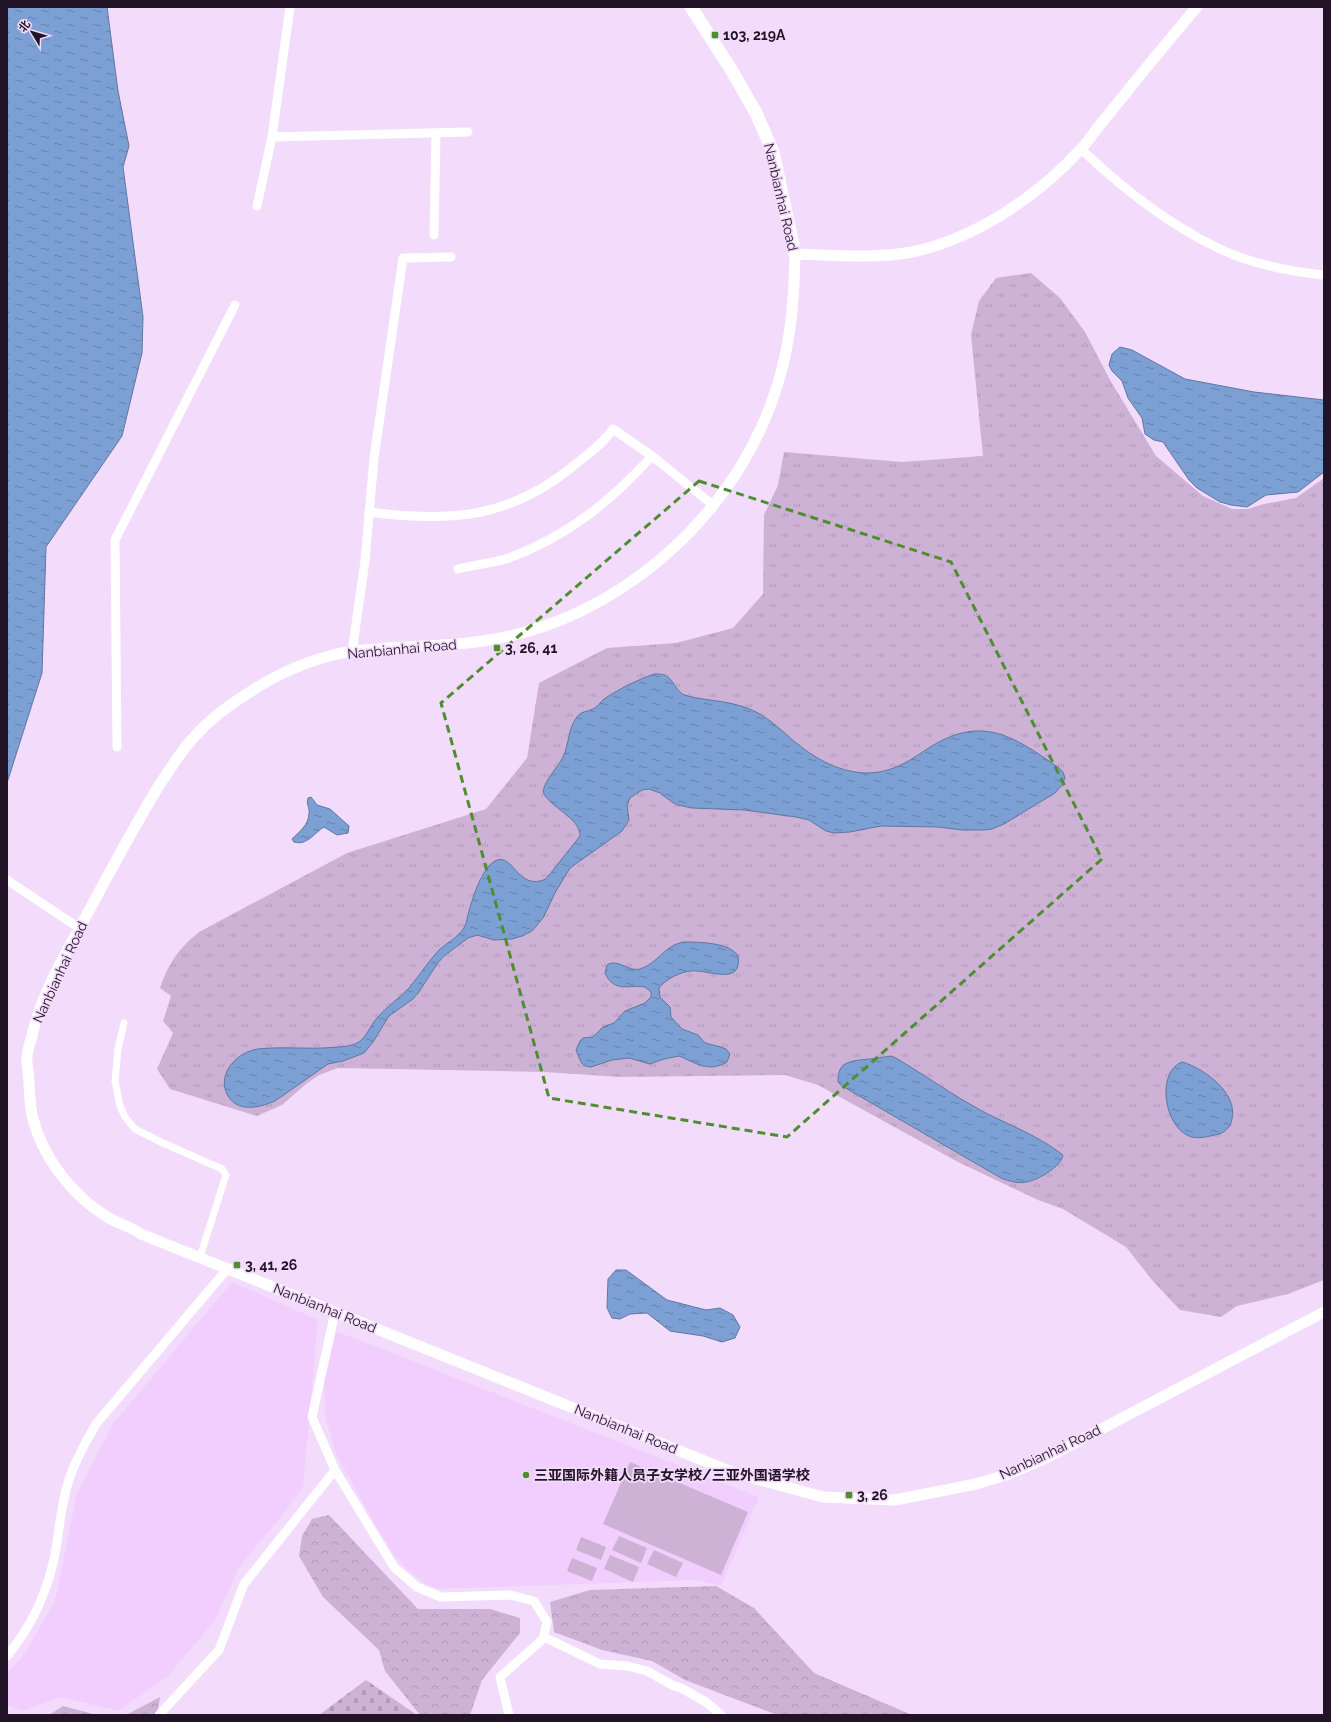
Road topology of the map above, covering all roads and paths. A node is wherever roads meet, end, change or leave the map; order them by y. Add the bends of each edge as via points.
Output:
1 (290, 7) edge
2 (691, 7) edge
3 (1197, 7) edge
4 (468, 132) dead end
5 (436, 133) junction
6 (272, 137) junction
7 (1082, 148) junction
8 (257, 206) dead end
9 (434, 235) dead end
10 (795, 254) junction
11 (451, 257) dead end
12 (1324, 275) edge
13 (235, 306) dead end
14 (652, 456) junction
15 (713, 505) junction
16 (369, 512) junction
17 (458, 569) dead end
18 (352, 652) junction
19 (117, 747) dead end
20 (7, 880) edge
21 (79, 928) junction
22 (124, 1023) dead end
23 (200, 1257) junction
24 (228, 1268) junction
25 (335, 1312) junction
26 (1324, 1312) edge
27 (335, 1470) junction
28 (544, 1637) junction
29 (7, 1656) edge
30 (159, 1715) edge
31 (509, 1715) edge
32 (721, 1715) edge

1 - 6 street
2 - 10 main road, Nanbianhai Road via 749,101 773,152
3 - 7 street
4 - 5 street
5 - 6 street
5 - 9 street
6 - 8 street
7 - 10 street via 1037,190 996,218 953,240 912,252 876,255
7 - 12 street via 1108,175 1159,213 1216,247 1280,269
10 - 15 street, Nanbianhai Road via 791,328 772,403 759,433 735,475
11 - 16 street via 403,258 374,458
13 - 19 street via 115,540
14 - 15 street
14 - 16 street via 612,429 601,442 563,474 524,499 500,508 464,516 437,518
14 - 17 street via 617,491 572,527 542,544 507,558
15 - 18 street, Nanbianhai Road via 655,564 591,606 541,628 492,640 453,645
16 - 18 street
18 - 21 street, Nanbianhai Road via 300,665 252,690 194,737 148,804
20 - 21 street
21 - 23 street, Nanbianhai Road via 36,1017 26,1058 32,1112 39,1136 64,1178 82,1198 110,1218 141,1234
22 - 23 street via 115,1081 120,1106 126,1117 136,1129 222,1168 226,1175
23 - 24 street, Nanbianhai Road
24 - 25 street, Nanbianhai Road
24 - 29 street via 100,1418 86,1440 69,1479 48,1580 21,1639
25 - 26 street, Nanbianhai Road via 732,1472 823,1497 895,1500 976,1484 1006,1475 1048,1457
25 - 27 street via 312,1417
27 - 28 street via 394,1567 417,1587 441,1597 510,1594 534,1601 547,1622
27 - 30 street via 244,1584 219,1650
28 - 31 street via 500,1677
28 - 32 street via 600,1664 647,1671 700,1699

